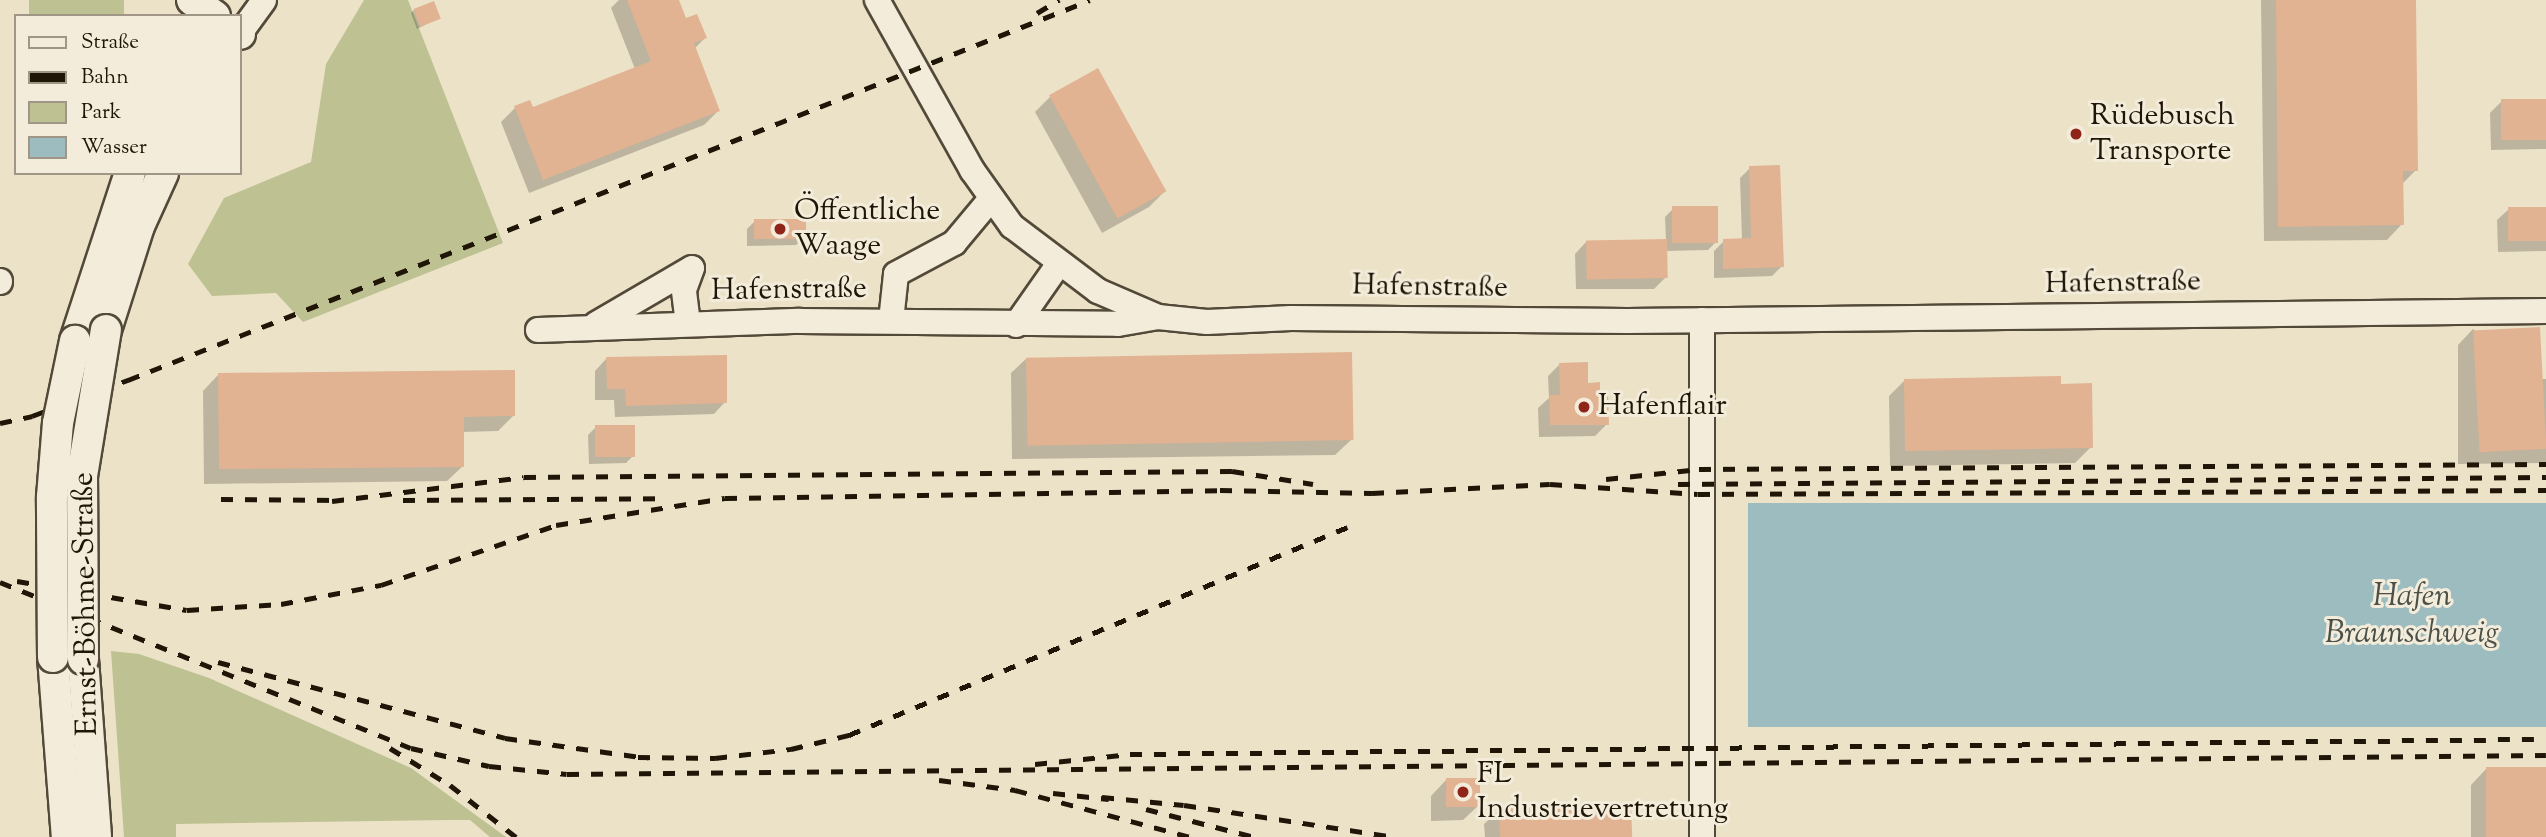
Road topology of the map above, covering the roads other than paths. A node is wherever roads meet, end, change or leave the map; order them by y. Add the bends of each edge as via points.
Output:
1 (192, 0) edge
2 (264, 0) edge
3 (877, 0) edge
4 (212, 14) edge
5 (242, 17) edge
6 (129, 175) edge
7 (162, 175) edge
8 (990, 200) junction
9 (1058, 265) junction
10 (2546, 311) edge
11 (1158, 317) junction
12 (1702, 320) junction
13 (891, 321) junction
14 (688, 324) junction
15 (1017, 326) junction
16 (592, 327) junction
17 (538, 330) dead end
18 (67, 837) edge
19 (96, 837) edge
20 (1702, 837) edge

1 - 4 street
2 - 5 street
3 - 8 street, Hafenstraße
6 - 18 street, Ernst-Böhme-Straße, bridge via 75,341 58,423 52,497 53,657
7 - 19 street, Ernst-Böhme-Straße, bridge via 139,226 106,330 82,476 83,659
8 - 9 street, Hafenstraße via 1012,226
8 - 13 street, Hafenstraße via 954,243 896,274
9 - 11 street, Hafenstraße via 1098,291
9 - 15 street
10 - 12 street, Hafenstraße
11 - 12 street, Hafenstraße via 1207,322 1292,318
11 - 15 street, Hafenstraße via 1118,324
12 - 20 street
13 - 14 street, Hafenstraße
13 - 15 street, Hafenstraße
14 - 16 street, Hafenstraße
14 - 16 street, Hafenstraße via 684,290 692,268
16 - 17 street, Hafenstraße

